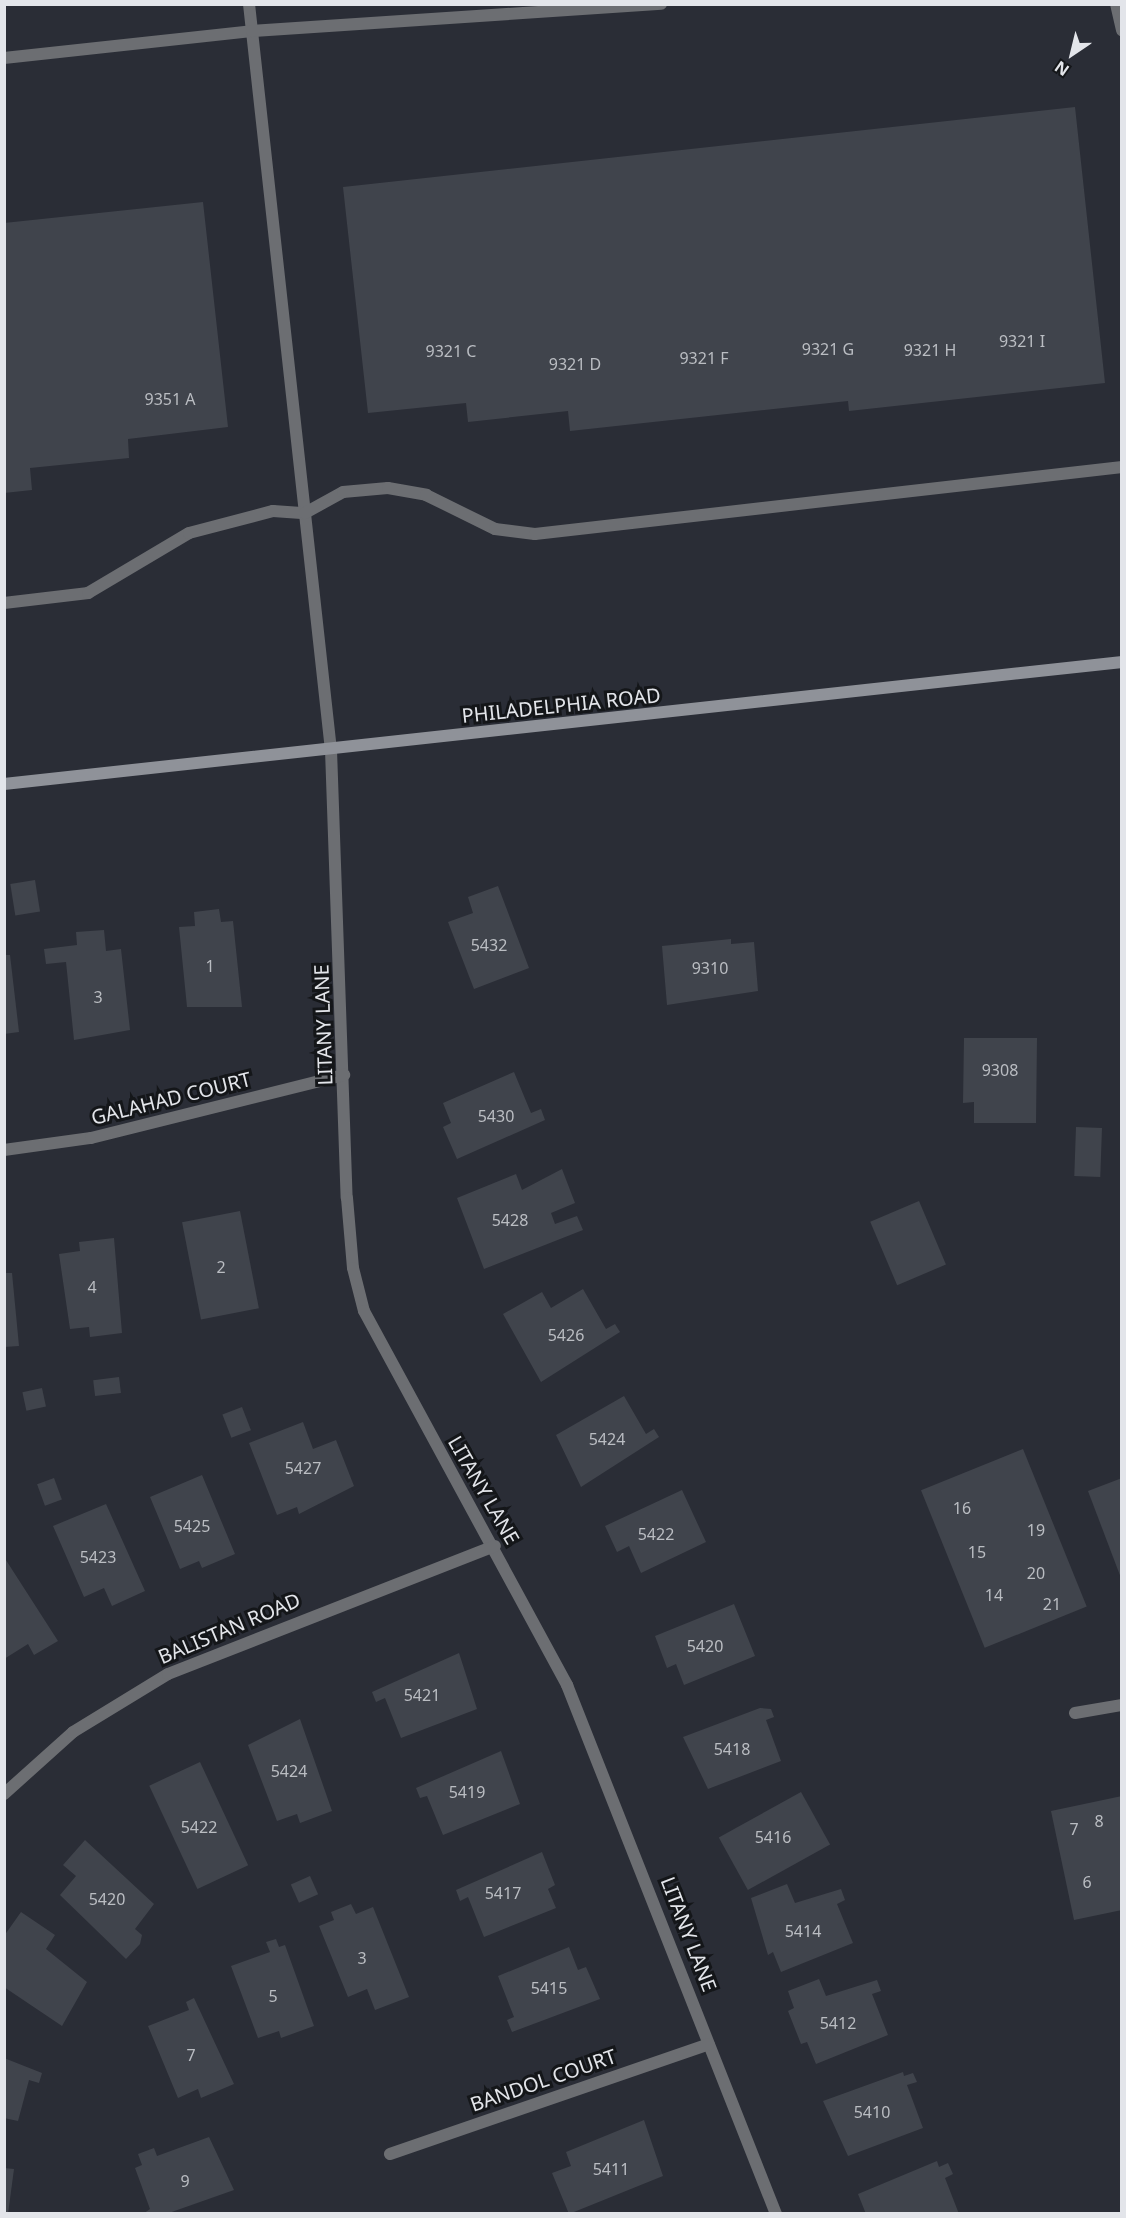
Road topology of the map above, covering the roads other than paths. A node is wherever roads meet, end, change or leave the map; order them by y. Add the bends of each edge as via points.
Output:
1 (249, 4) edge
2 (661, 4) edge
3 (1116, 4) edge
4 (1122, 30) edge
5 (252, 31) junction
6 (4, 58) edge
7 (1122, 467) edge
8 (305, 513) junction
9 (4, 603) edge
10 (1122, 662) edge
11 (331, 750) junction
12 (4, 784) edge
13 (345, 1075) junction
14 (4, 1150) edge
15 (495, 1546) junction
16 (1122, 1704) edge
17 (1075, 1713) dead end
18 (4, 1794) edge
19 (709, 2044) junction
20 (390, 2154) dead end
21 (776, 2214) edge

1 - 5 street, LITANY LANE
2 - 5 street
3 - 4 street
5 - 6 street
5 - 8 street, LITANY LANE
7 - 8 street via 535,534 495,529 426,495 388,488 343,492
8 - 9 street via 273,511 222,522 189,533 88,593
8 - 11 street, LITANY LANE
10 - 11 main road, PHILADELPHIA ROAD
11 - 12 main road, PHILADELPHIA ROAD
11 - 13 street, LITANY LANE
13 - 14 street, GALAHAD COURT via 91,1138
13 - 15 street, LITANY LANE via 347,1198 353,1268 364,1311
15 - 18 street, BALISTAN ROAD via 168,1674 73,1732
15 - 19 street, LITANY LANE via 567,1685
16 - 17 street
19 - 20 street, BANDOL COURT
19 - 21 street, LITANY LANE

